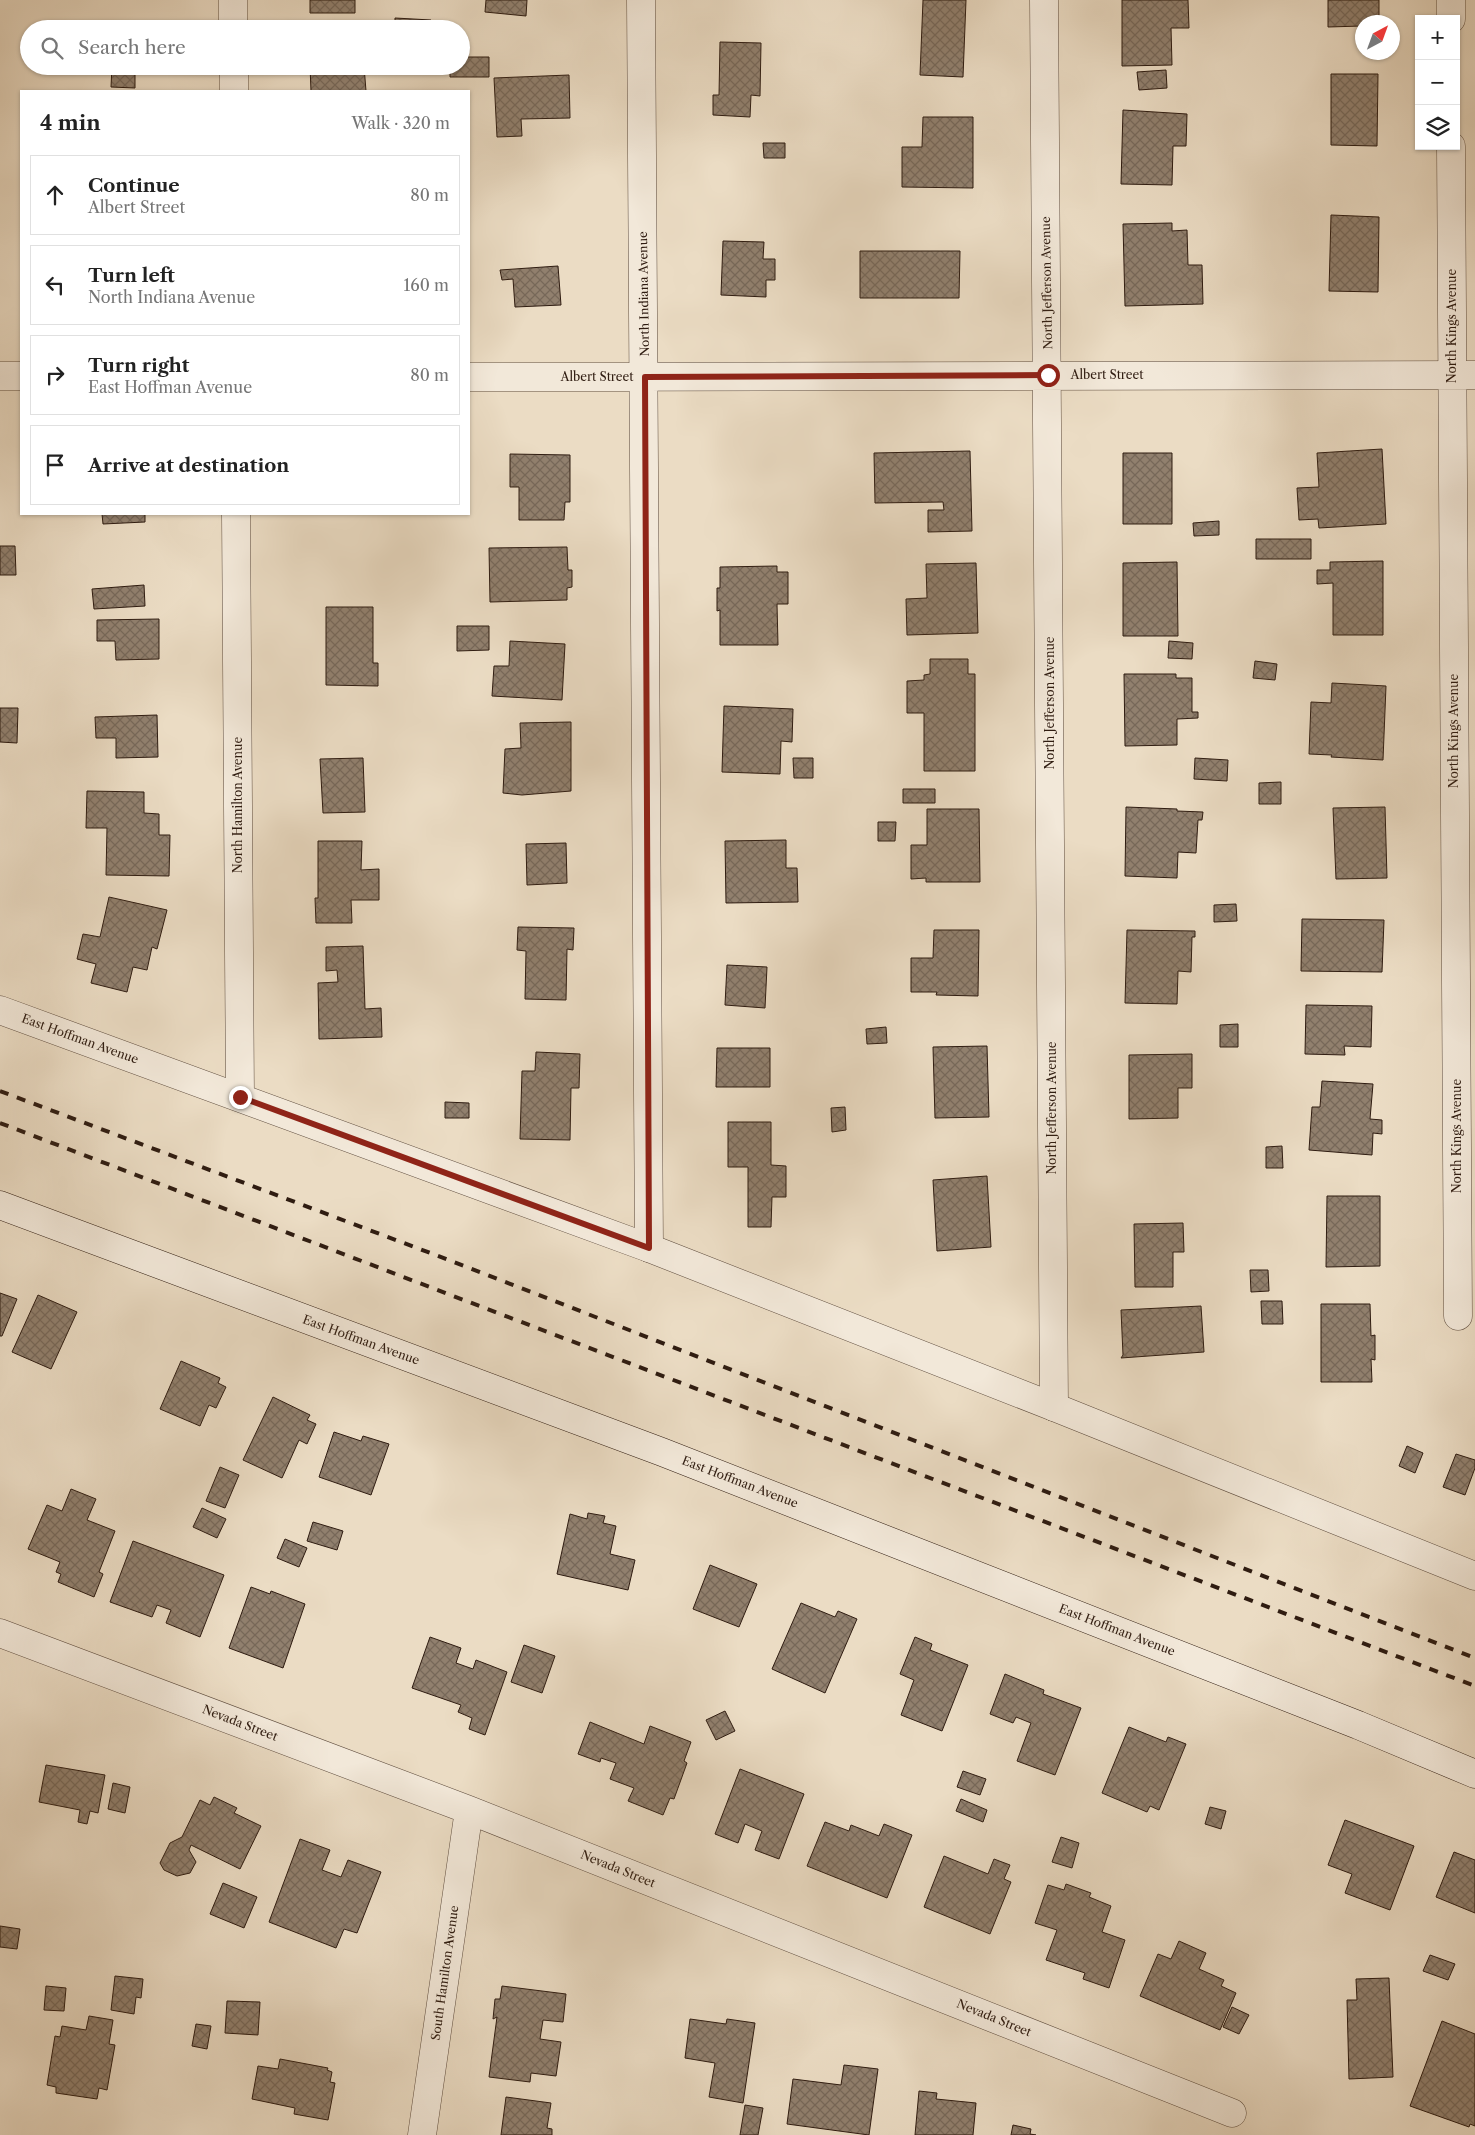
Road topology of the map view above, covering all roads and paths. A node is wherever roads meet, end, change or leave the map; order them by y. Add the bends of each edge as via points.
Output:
1 (233, 0) edge
2 (641, 0) edge
3 (1044, 0) edge
4 (1451, 0) edge
5 (1451, 15) edge
6 (233, 20) edge
7 (234, 75) edge
8 (234, 90) edge
9 (1451, 150) edge
10 (1048, 375) junction
11 (1463, 375) edge
12 (0, 376) edge
13 (20, 376) edge
14 (470, 377) edge
15 (645, 377) junction
16 (236, 515) edge
17 (0, 1010) edge
18 (240, 1097) junction
19 (0, 1205) edge
20 (649, 1248) junction
21 (1458, 1316) dead end
22 (1054, 1407) junction
23 (1475, 1576) edge
24 (0, 1633) edge
25 (1475, 1774) edge
26 (469, 1810) junction
27 (1232, 2113) dead end
28 (422, 2135) edge

1 - 6 street
2 - 15 street, North Indiana Avenue
3 - 10 street, North Jefferson Avenue
4 - 5 street
7 - 8 street
9 - 11 street, North Kings Avenue
10 - 11 street, Albert Street
10 - 15 street, Albert Street
10 - 22 street, North Jefferson Avenue
11 - 21 street, North Kings Avenue
12 - 13 street
14 - 15 street, Albert Street
15 - 20 street, North Indiana Avenue
16 - 18 street, North Hamilton Avenue
17 - 18 street, East Hoffman Avenue
18 - 20 street, East Hoffman Avenue
19 - 25 street, East Hoffman Avenue via 662,1452
20 - 22 street, East Hoffman Avenue
22 - 23 street, East Hoffman Avenue
24 - 26 street, Nevada Street
26 - 27 street, Nevada Street
26 - 28 street, South Hamilton Avenue

